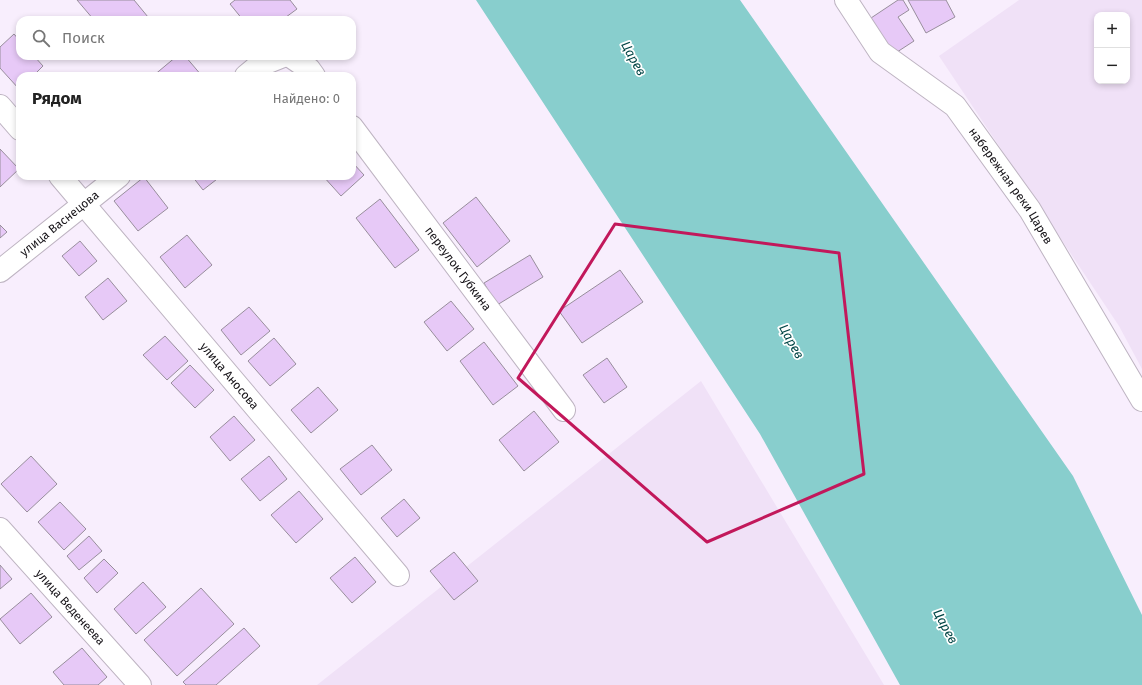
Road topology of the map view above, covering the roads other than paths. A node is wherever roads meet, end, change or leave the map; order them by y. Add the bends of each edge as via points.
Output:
1 (846, 0) edge
2 (272, 60) edge
3 (295, 60) edge
4 (251, 72) edge
5 (310, 72) edge
6 (0, 106) edge
7 (16, 124) edge
8 (356, 132) edge
9 (63, 180) edge
10 (114, 180) edge
11 (84, 204) junction
12 (0, 271) edge
13 (1142, 400) edge
14 (564, 410) dead end
15 (0, 529) edge
16 (398, 576) dead end
17 (140, 685) edge

1 - 13 street, набережная реки Царев via 880,52 955,106 1030,210
2 - 4 street
3 - 5 street
6 - 7 street
8 - 14 street, переулок Губкина
9 - 11 street, улица Аносова
10 - 11 street, улица Васнецова
11 - 12 street, улица Васнецова
11 - 16 street, улица Аносова
15 - 17 street, улица Веденеева

